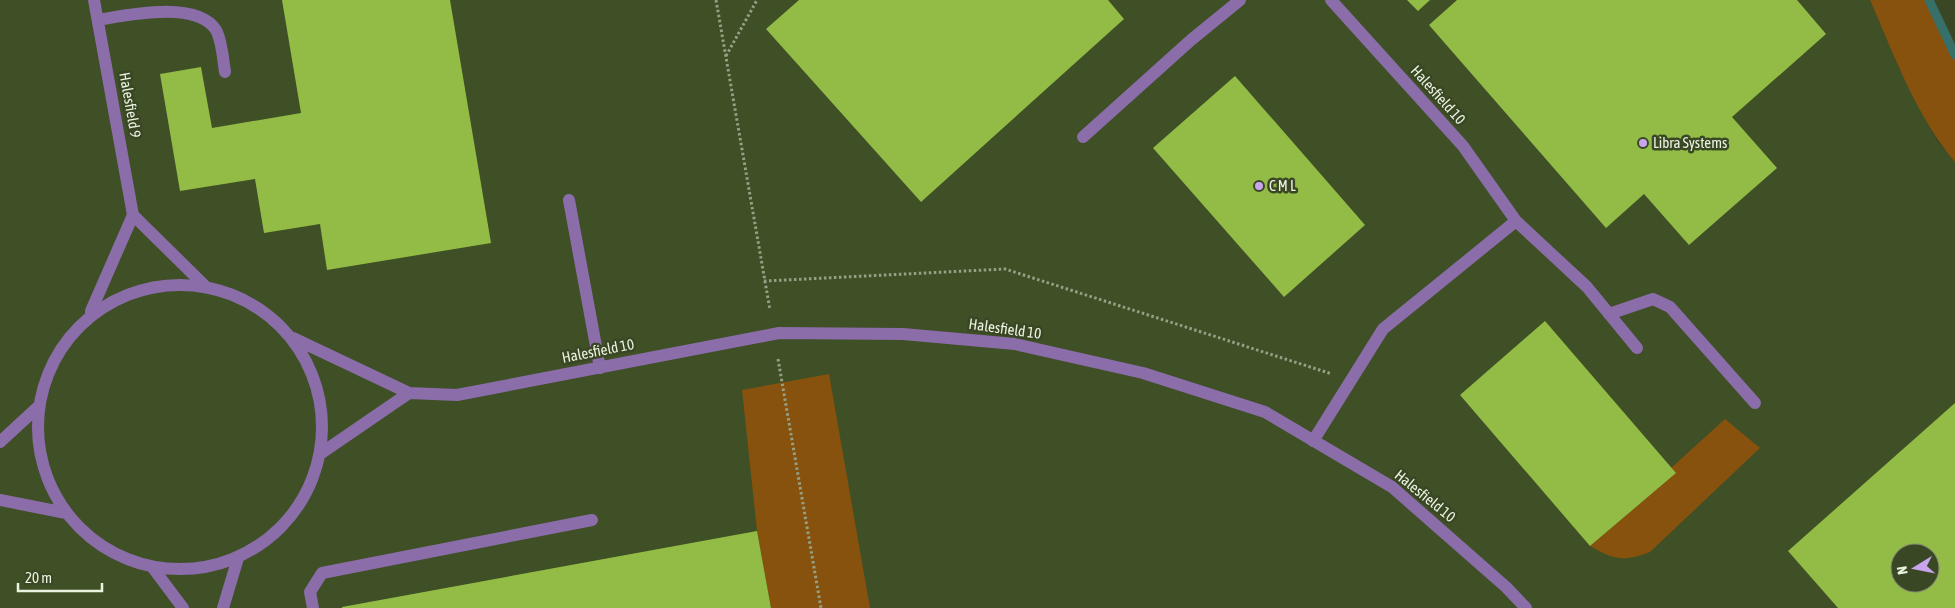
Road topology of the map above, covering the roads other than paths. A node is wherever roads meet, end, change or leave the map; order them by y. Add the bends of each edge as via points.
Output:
1 (94, 0) edge
2 (1240, 0) edge
3 (1331, 0) edge
4 (98, 20) junction
5 (225, 72) dead end
6 (1083, 137) dead end
7 (569, 200) dead end
8 (133, 215) junction
9 (1516, 221) junction
10 (204, 286) junction
11 (91, 311) junction
12 (1609, 314) junction
13 (293, 338) junction
14 (1637, 348) dead end
15 (600, 368) junction
16 (409, 393) junction
17 (1755, 403) dead end
18 (39, 406) junction
19 (1313, 441) junction
20 (0, 442) edge
21 (320, 454) junction
22 (0, 500) edge
23 (66, 514) junction
24 (592, 520) dead end
25 (238, 558) junction
26 (153, 568) junction
27 (183, 608) edge
28 (223, 608) edge
29 (313, 608) edge
30 (1526, 608) edge

1 - 4 street, Halesfield 9
2 - 6 street
3 - 9 street, Halesfield 10 via 1463,146
4 - 5 street via 172,8 204,19 216,30
4 - 8 street, Halesfield 9
7 - 15 street
8 - 10 street
8 - 11 street
9 - 12 street, Halesfield 10 via 1587,287
9 - 19 street via 1383,329
10 - 11 street via 153,286
10 - 13 street via 258,307
11 - 18 street via 67,339
12 - 14 street, Halesfield 10
12 - 17 street via 1652,299 1670,307
13 - 16 street, Halesfield 10
13 - 21 street via 312,370 322,413
15 - 16 street, Halesfield 10 via 457,395
15 - 19 street, Halesfield 10 via 780,333 903,334 1016,344 1143,373 1265,412
16 - 21 street
18 - 20 street
18 - 23 street via 40,453 53,492
19 - 30 street, Halesfield 10 via 1392,487
21 - 25 street via 310,487 284,526 258,548
22 - 23 street
23 - 26 street via 80,530 114,554
24 - 29 street via 322,573 310,592
25 - 26 street via 213,566
25 - 28 street
26 - 27 street

